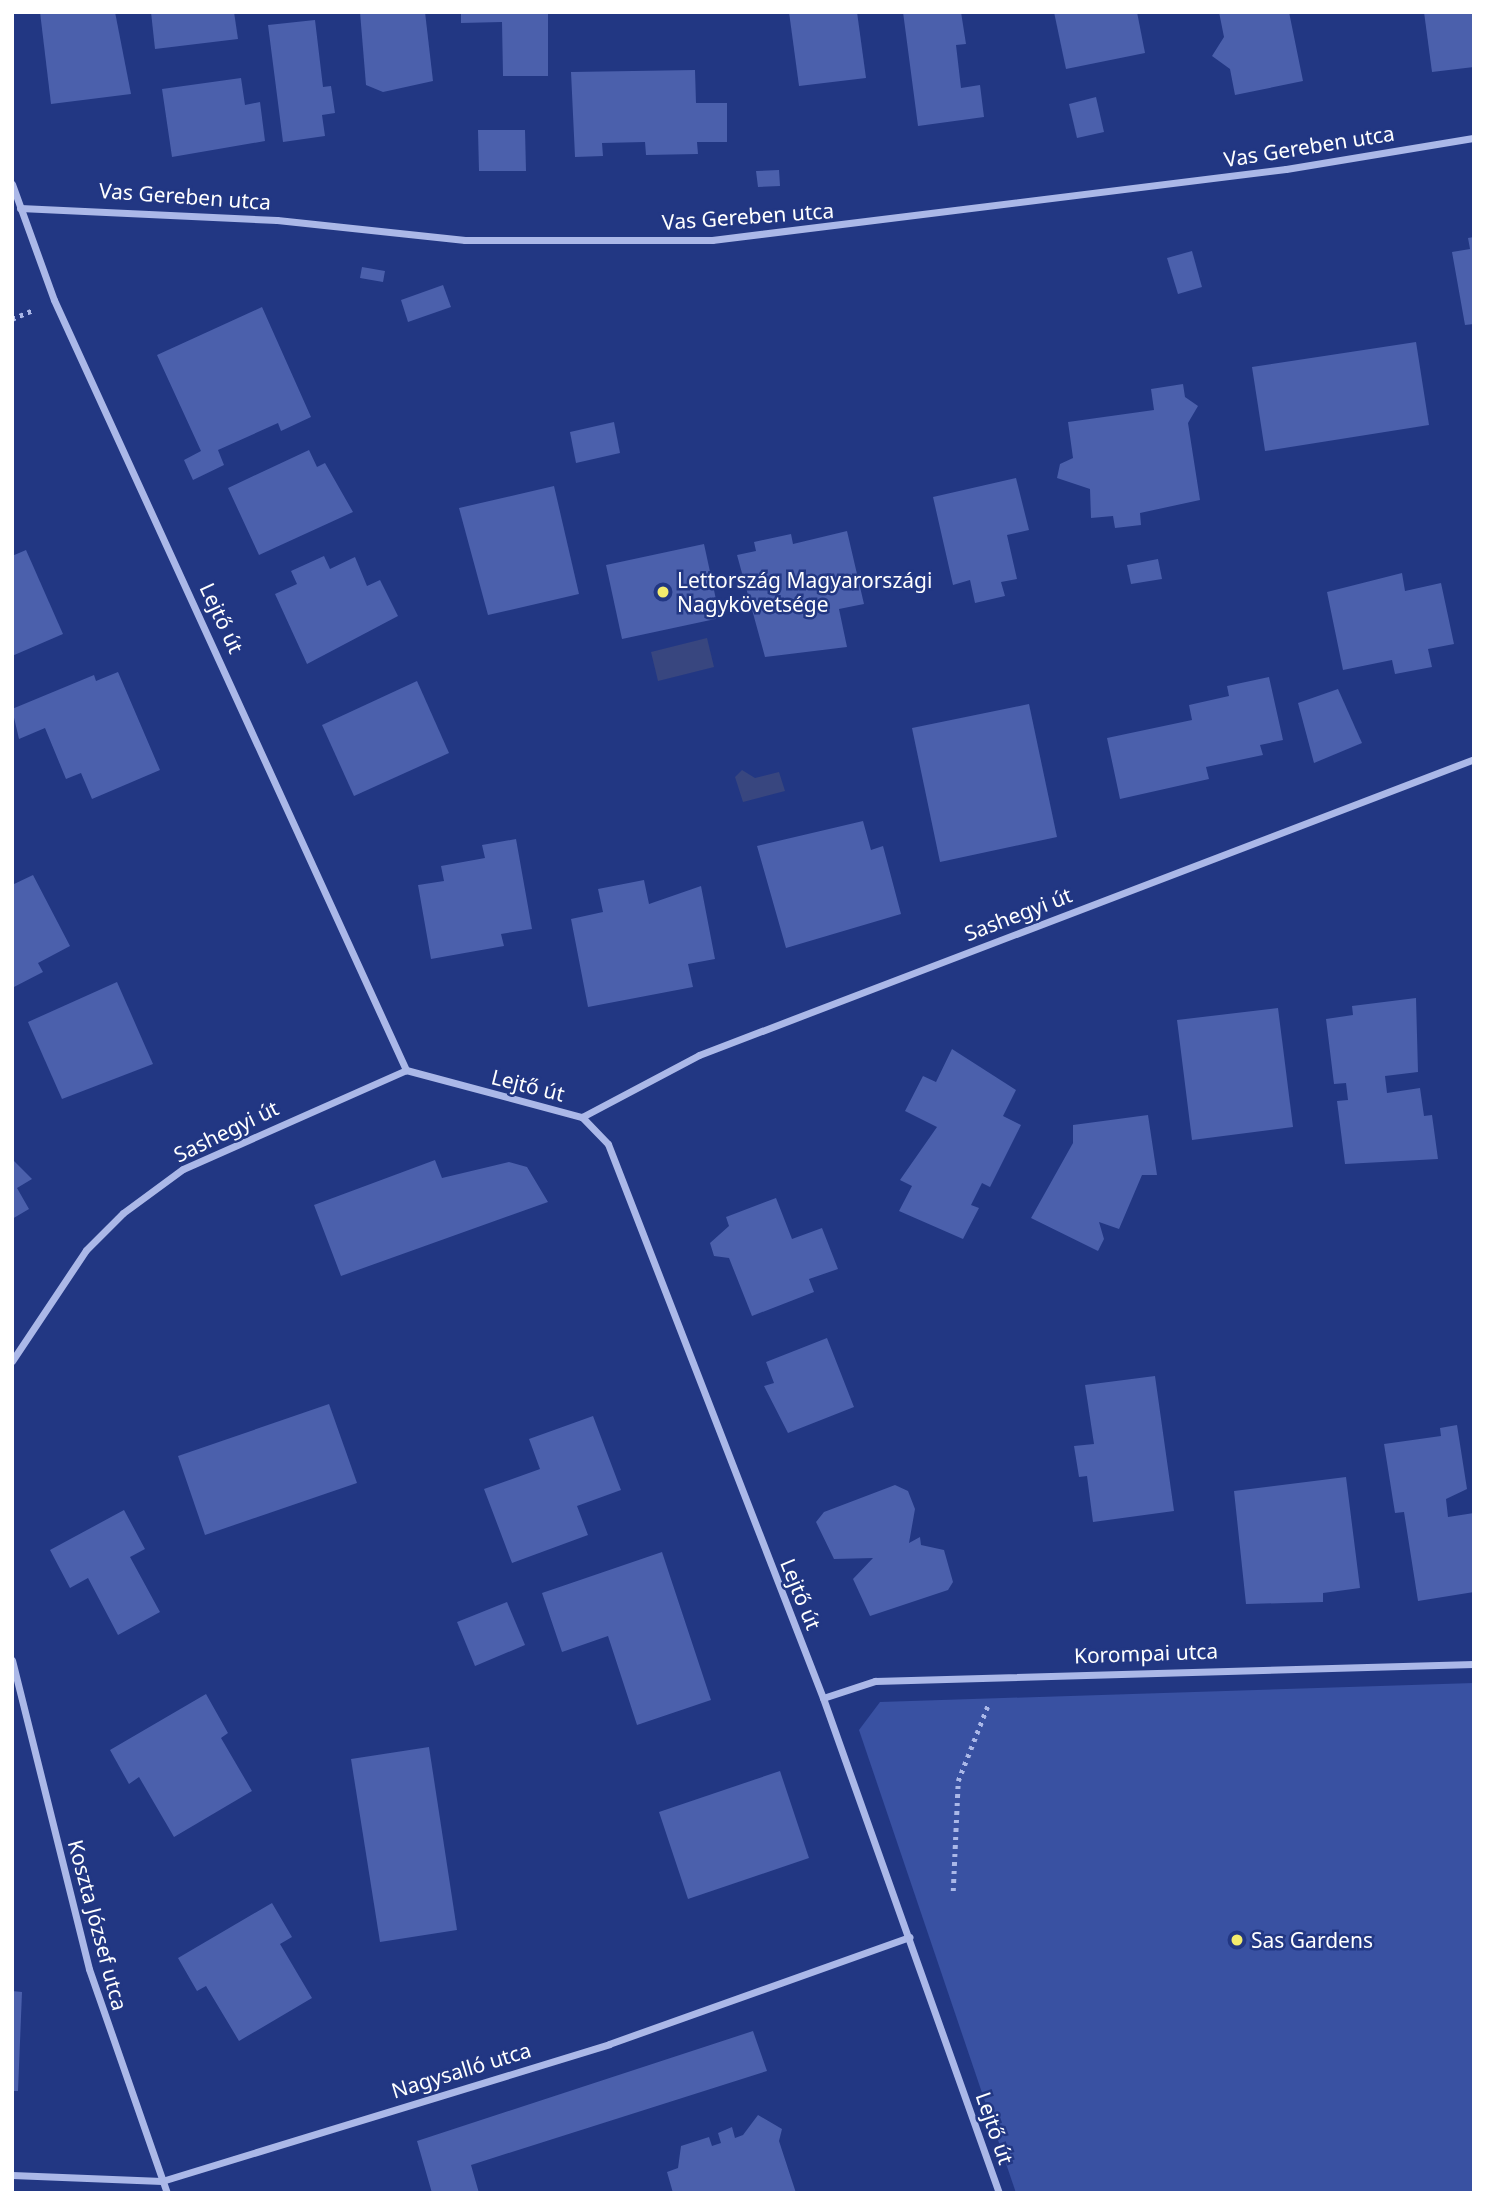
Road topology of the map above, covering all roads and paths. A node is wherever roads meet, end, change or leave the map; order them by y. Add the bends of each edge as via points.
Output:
1 (1474, 138) edge
2 (12, 184) edge
3 (20, 208) junction
4 (1474, 759) edge
5 (406, 1070) junction
6 (582, 1118) junction
7 (12, 1361) edge
8 (12, 1660) edge
9 (1474, 1664) edge
10 (1000, 1675) junction
11 (823, 1698) junction
12 (953, 1891) dead end
13 (910, 1937) junction
14 (12, 2175) edge
15 (162, 2181) junction
16 (167, 2193) edge
17 (999, 2193) edge

1 - 3 street, Vas Gereben utca via 1286,169 712,240 465,240 276,220
2 - 3 street, Lejtő út
3 - 5 street, Lejtő út via 54,300
4 - 6 street, Sashegyi út via 698,1055
5 - 6 street, Lejtő út
5 - 7 street, Sashegyi út via 220,1151 143,1198 86,1250
6 - 11 street, Lejtő út via 608,1144 625,1178 695,1377
8 - 15 street, Koszta József utca via 89,1969
9 - 10 street, Korompai utca
10 - 11 street, Korompai utca via 875,1681
10 - 12 path via 958,1781
11 - 13 street, Lejtő út
13 - 15 street, Nagysalló utca via 609,2044
13 - 17 street, Lejtő út
14 - 15 street, Nagysalló utca
15 - 16 street, Koszta József utca

